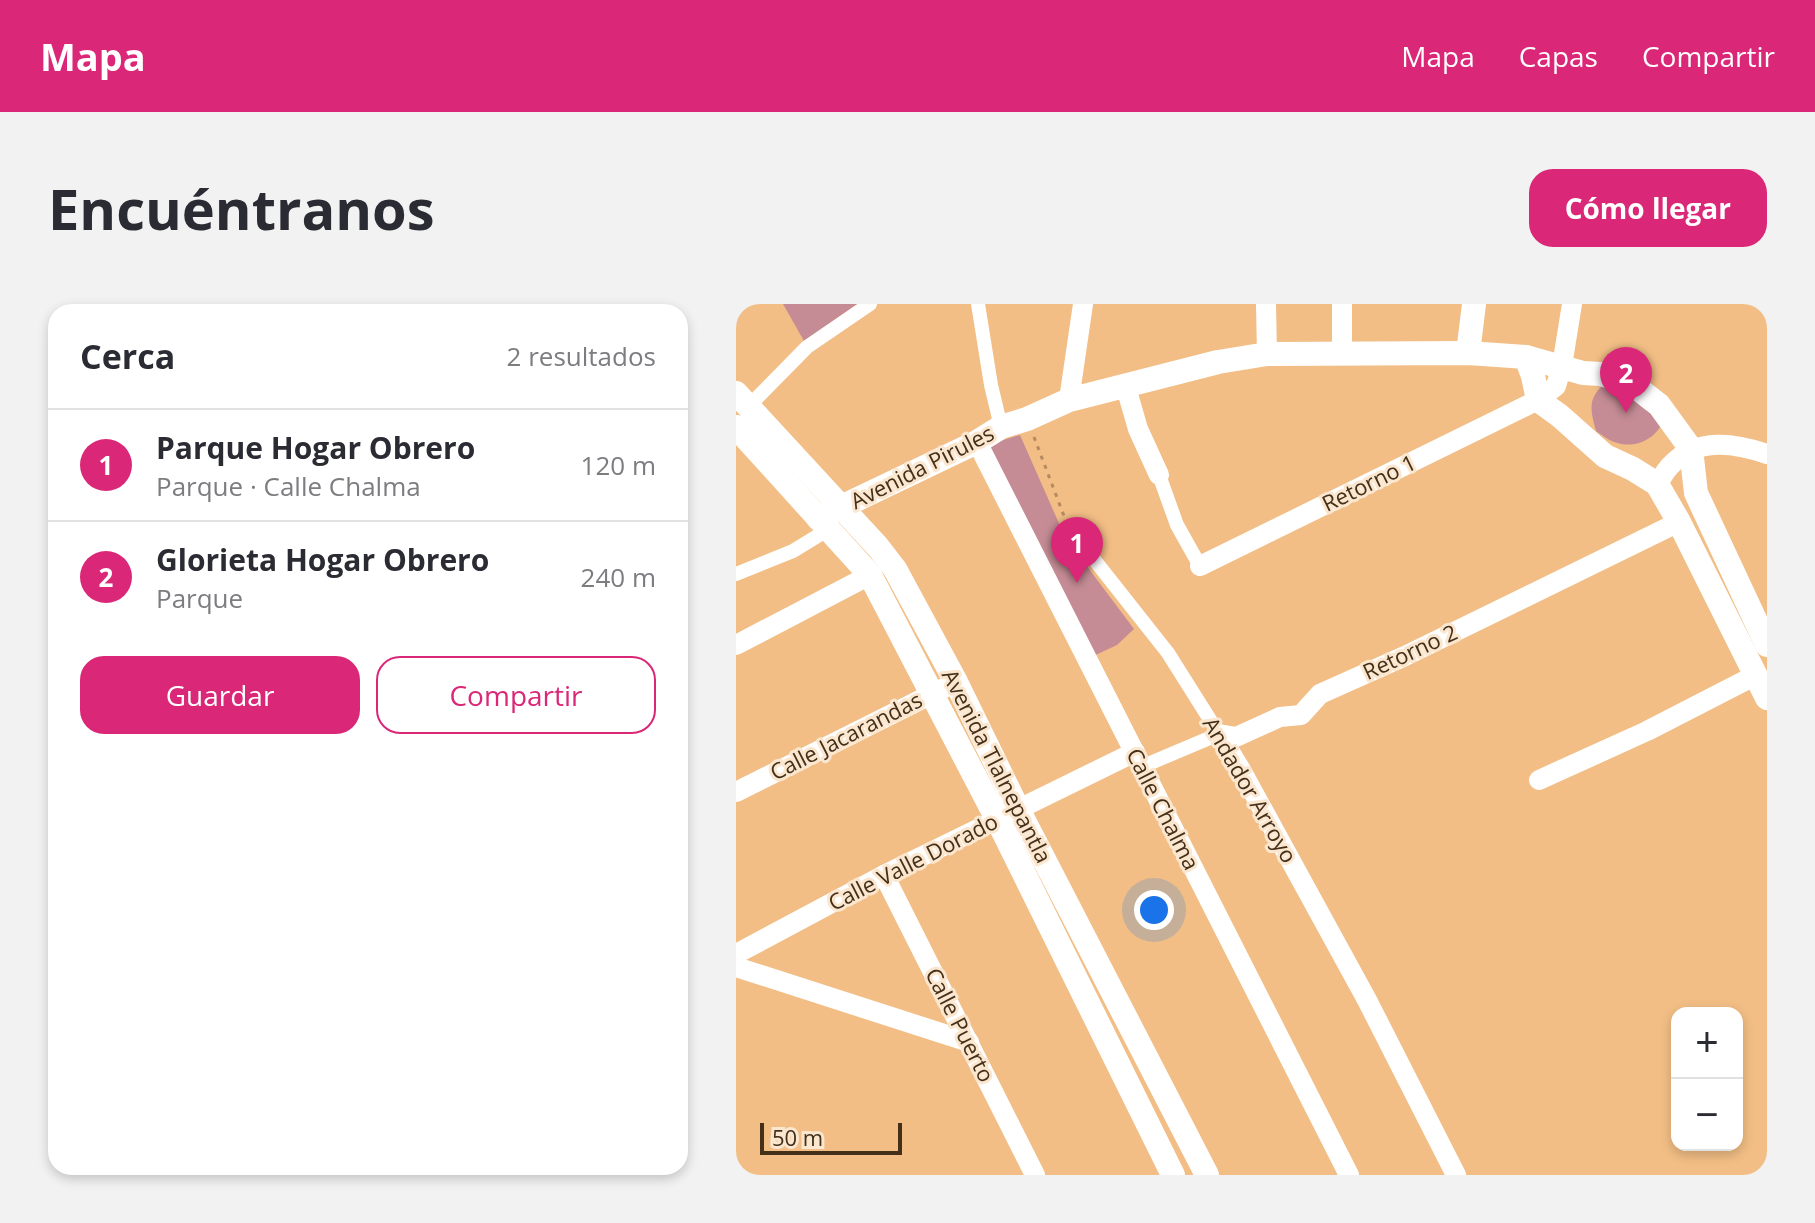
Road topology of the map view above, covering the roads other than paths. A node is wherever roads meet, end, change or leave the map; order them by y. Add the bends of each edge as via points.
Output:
1 (870, 304) edge
2 (978, 304) edge
3 (1083, 304) edge
4 (1266, 304) edge
5 (1342, 304) edge
6 (1474, 304) edge
7 (1572, 304) edge
8 (1342, 353) junction
9 (1468, 353) junction
10 (1267, 354) junction
11 (1526, 357) junction
12 (1562, 366) junction
13 (1125, 384) junction
14 (742, 399) edge
15 (1069, 400) junction
16 (1538, 400) junction
17 (736, 427) edge
18 (1001, 427) junction
19 (977, 442) junction
20 (1691, 449) junction
21 (1767, 454) edge
22 (1159, 475) joint
23 (1657, 484) junction
24 (841, 508) junction
25 (818, 518) junction
26 (1679, 522) junction
27 (1070, 532) road end
28 (1200, 566) joint
29 (736, 574) edge
30 (870, 575) junction
31 (736, 645) edge
32 (1767, 645) edge
33 (1756, 675) junction
34 (956, 682) junction
35 (932, 693) junction
36 (1767, 698) edge
37 (1219, 734) junction
38 (1138, 759) junction
39 (1539, 780) dead end
40 (736, 792) edge
41 (1007, 814) junction
42 (884, 875) junction
43 (736, 954) edge
44 (736, 967) edge
45 (969, 1042) junction
46 (1035, 1175) edge
47 (1173, 1175) edge
48 (1207, 1175) edge
49 (1349, 1175) edge
50 (1456, 1175) edge

1 - 14 street
2 - 18 street
3 - 15 street
4 - 10 street
5 - 8 street
6 - 9 street
7 - 12 street
8 - 9 street, Avenida Pirules
8 - 10 street, Avenida Pirules
9 - 11 street, Avenida Pirules
10 - 13 street, Avenida Pirules
11 - 12 street, Avenida Pirules
11 - 16 street
12 - 16 street via 1556,386
12 - 20 street, Avenida Pirules via 1632,384 1659,405
13 - 15 street, Avenida Pirules
13 - 22 street
14 - 24 street, Avenida Tlalnepantla
15 - 18 street, Avenida Pirules
16 - 23 street via 1605,456
16 - 28 street, Retorno 1
17 - 25 street, Avenida Tlalnepantla
18 - 19 street, Avenida Pirules
19 - 24 street, Avenida Pirules
19 - 38 street, Calle Chalma
20 - 21 street via 1718,443
20 - 23 street
20 - 32 street via 1696,493
22 - 28 street via 1177,525
23 - 26 street
24 - 25 street, Avenida Pirules
24 - 34 street, Avenida Tlalnepantla via 895,569
25 - 29 street via 824,532
25 - 30 street, Avenida Tlalnepantla
26 - 33 street
26 - 37 street, Retorno 2 via 1320,694 1301,715 1280,717 1236,737
27 - 37 street, Andador Arroyo via 1168,653
30 - 31 street
30 - 35 street, Avenida Tlalnepantla
33 - 36 street
33 - 39 street
34 - 35 street, Calle Jacarandas
34 - 41 street, Avenida Tlalnepantla
35 - 40 street, Calle Jacarandas
35 - 41 street, Avenida Tlalnepantla
37 - 38 street, Retorno 2
37 - 50 street, Andador Arroyo via 1367,1000
38 - 41 street, Calle Valle Dorado
38 - 49 street, Calle Chalma
41 - 42 street, Calle Valle Dorado
41 - 47 street, Avenida Tlalnepantla
41 - 48 street, Avenida Tlalnepantla
42 - 43 street, Calle Valle Dorado
42 - 45 street, Calle Puerto
44 - 45 street
45 - 46 street, Calle Puerto

